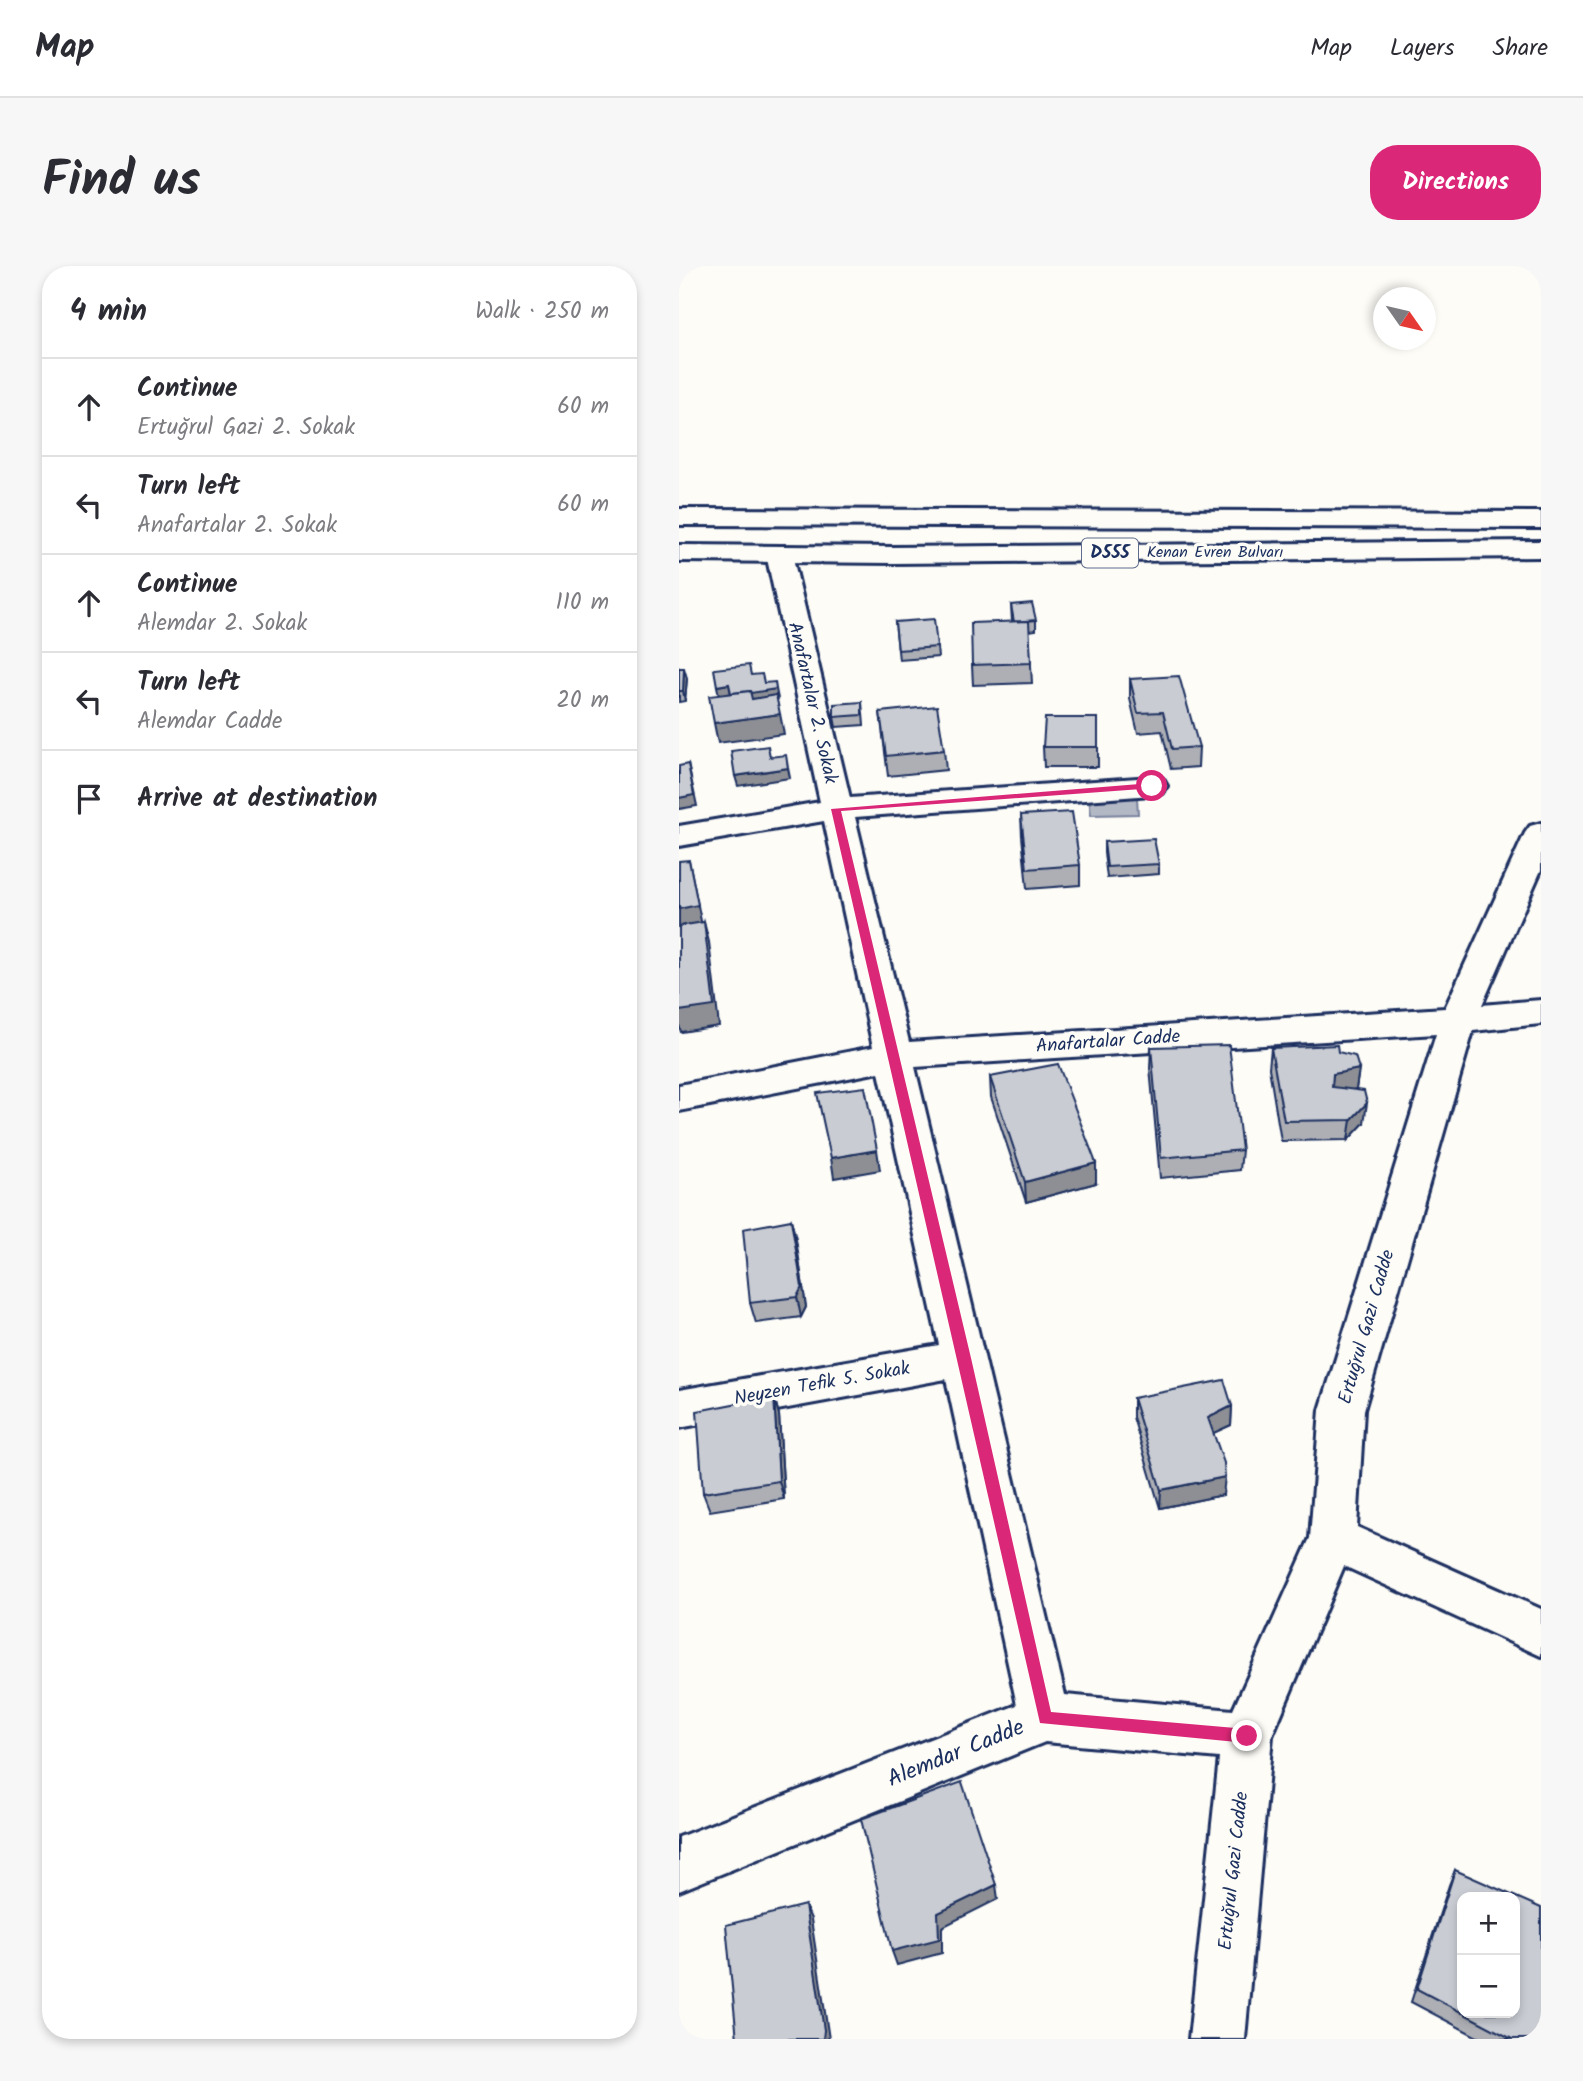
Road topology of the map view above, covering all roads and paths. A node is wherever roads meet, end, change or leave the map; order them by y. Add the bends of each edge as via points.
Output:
1 (679, 517) edge
2 (1541, 520) edge
3 (1541, 549) edge
4 (679, 553) edge
5 (779, 554) junction
6 (1152, 786) dead end
7 (836, 809) junction
8 (1541, 833) edge
9 (679, 836) edge
10 (1541, 1012) edge
11 (1458, 1020) junction
12 (893, 1056) junction
13 (679, 1098) edge
14 (965, 1358) junction
15 (679, 1409) edge
16 (1333, 1538) junction
17 (1541, 1633) edge
18 (1045, 1718) junction
19 (1247, 1736) junction
20 (679, 1864) edge
21 (1217, 2039) edge

1 - 2 street, Kenan Evren Bulvarı / D555
3 - 5 street, Kenan Evren Bulvarı / D555
4 - 5 street, Kenan Evren Bulvarı / D555
5 - 7 street, Anafartalar 2. Sokak
6 - 7 street
7 - 9 street
7 - 12 street, Anafartalar 2. Sokak
8 - 11 street, Ertuğrul Gazi Cadde
10 - 11 street, Anafartalar Cadde
11 - 12 street, Anafartalar Cadde
11 - 16 street, Ertuğrul Gazi Cadde via 1342,1410
12 - 13 street, Anafartalar Cadde
12 - 14 street, Anafartalar 2. Sokak
14 - 15 street, Neyzen Tefik 5. Sokak
14 - 18 street, Anafartalar 2. Sokak
16 - 17 street
16 - 19 street, Ertuğrul Gazi Cadde
18 - 19 street, Alemdar Cadde
18 - 20 street, Alemdar Cadde
19 - 21 street, Ertuğrul Gazi Cadde

